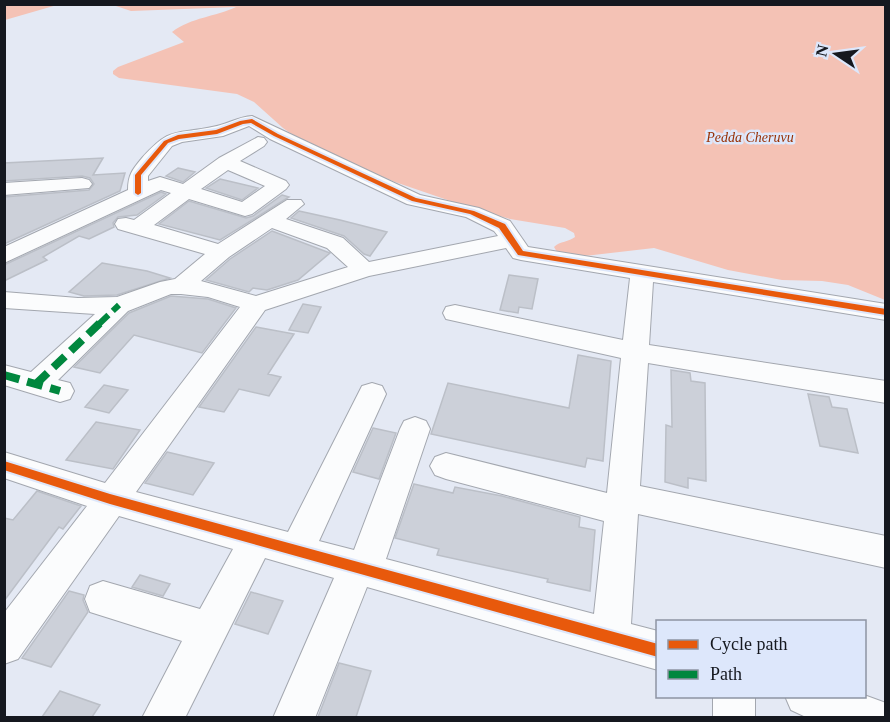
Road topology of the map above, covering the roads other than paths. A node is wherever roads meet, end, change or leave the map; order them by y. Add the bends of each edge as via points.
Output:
1 (258, 142) dead end
2 (226, 162) junction
3 (82, 184) dead end
4 (4, 189) edge
5 (187, 191) junction
6 (138, 193) junction
7 (294, 204) dead end
8 (94, 214) junction
9 (269, 220) junction
10 (138, 227) junction
11 (512, 240) junction
12 (220, 252) junction
13 (4, 256) edge
14 (364, 270) junction
15 (642, 273) junction
16 (181, 286) junction
17 (4, 300) edge
18 (256, 304) junction
19 (119, 305) junction
20 (885, 312) edge
21 (455, 313) dead end
22 (636, 352) junction
23 (4, 375) edge
24 (885, 392) edge
25 (372, 394) dead end
26 (415, 429) dead end
27 (4, 465) edge
28 (446, 466) dead end
29 (110, 499) junction
30 (623, 504) junction
31 (256, 540) junction
32 (297, 550) junction
33 (885, 552) edge
34 (361, 568) junction
35 (103, 599) dead end
36 (208, 630) junction
37 (611, 636) junction
38 (4, 645) edge
39 (656, 651) edge
40 (734, 698) edge
41 (811, 698) edge
42 (163, 717) edge
43 (294, 717) edge
44 (734, 717) edge
45 (872, 717) edge

1 - 2 street
2 - 5 street
2 - 5 street via 279,185 245,210
3 - 4 street
5 - 6 street via 160,183
5 - 10 street
6 - 8 street
6 - 11 street via 138,175 166,142 252,121 414,200 472,212 502,226
7 - 9 street
8 - 10 street
8 - 13 street
9 - 12 street
9 - 14 street via 335,243
10 - 12 street
11 - 14 street
11 - 15 street via 521,253
12 - 16 street
14 - 18 street
15 - 20 street
15 - 22 street
16 - 18 street
16 - 19 street
17 - 19 street
18 - 29 street
19 - 23 street via 48,388
21 - 22 street
22 - 24 street
22 - 30 street
25 - 32 street
26 - 34 street
27 - 29 street
28 - 30 street
29 - 31 street
29 - 38 street
30 - 33 street
30 - 37 street
31 - 32 street
31 - 36 street
32 - 34 street
34 - 37 street
34 - 43 street
35 - 36 street
36 - 42 street
37 - 39 street
40 - 44 street
41 - 45 street

